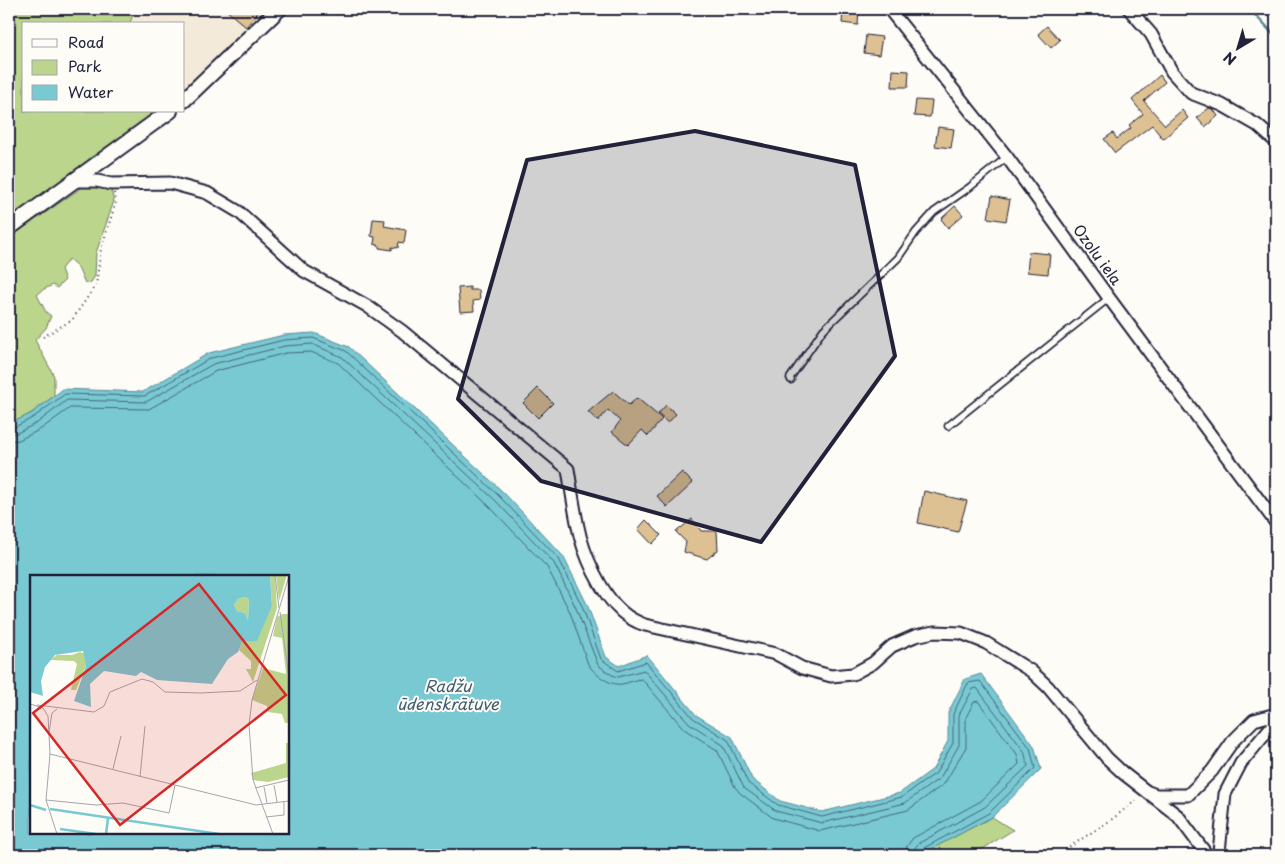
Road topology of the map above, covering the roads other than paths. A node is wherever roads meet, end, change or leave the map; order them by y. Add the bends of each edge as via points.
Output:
1 (279, 9) edge
2 (889, 9) edge
3 (1129, 9) edge
4 (185, 99) edge
5 (169, 112) edge
6 (1276, 142) edge
7 (1007, 157) junction
8 (73, 181) junction
9 (9, 228) edge
10 (1109, 298) junction
11 (791, 380) dead end
12 (948, 426) dead end
13 (1276, 523) edge
14 (1276, 714) edge
15 (1276, 721) edge
16 (1146, 792) junction
17 (1207, 855) edge
18 (1220, 855) edge

1 - 4 street
2 - 7 street, Ozolu iela
3 - 6 street via 1151,34 1172,72 1191,93 1222,105 1257,125
5 - 8 street
7 - 10 street, Ozolu iela
7 - 11 lane via 928,218 898,258 823,330
8 - 9 street
8 - 16 street via 170,183 207,194 239,212 304,271 367,306 402,331 568,469 578,528 589,561 609,599 633,620 776,654 802,668 831,676 852,674 873,663 892,646 914,636 934,632 961,634 986,643 1031,671 1108,758
10 - 12 lane
10 - 13 street, Ozolu iela
14 - 16 street via 1254,720 1188,795
15 - 18 street via 1241,764 1225,794
16 - 17 street via 1178,816

